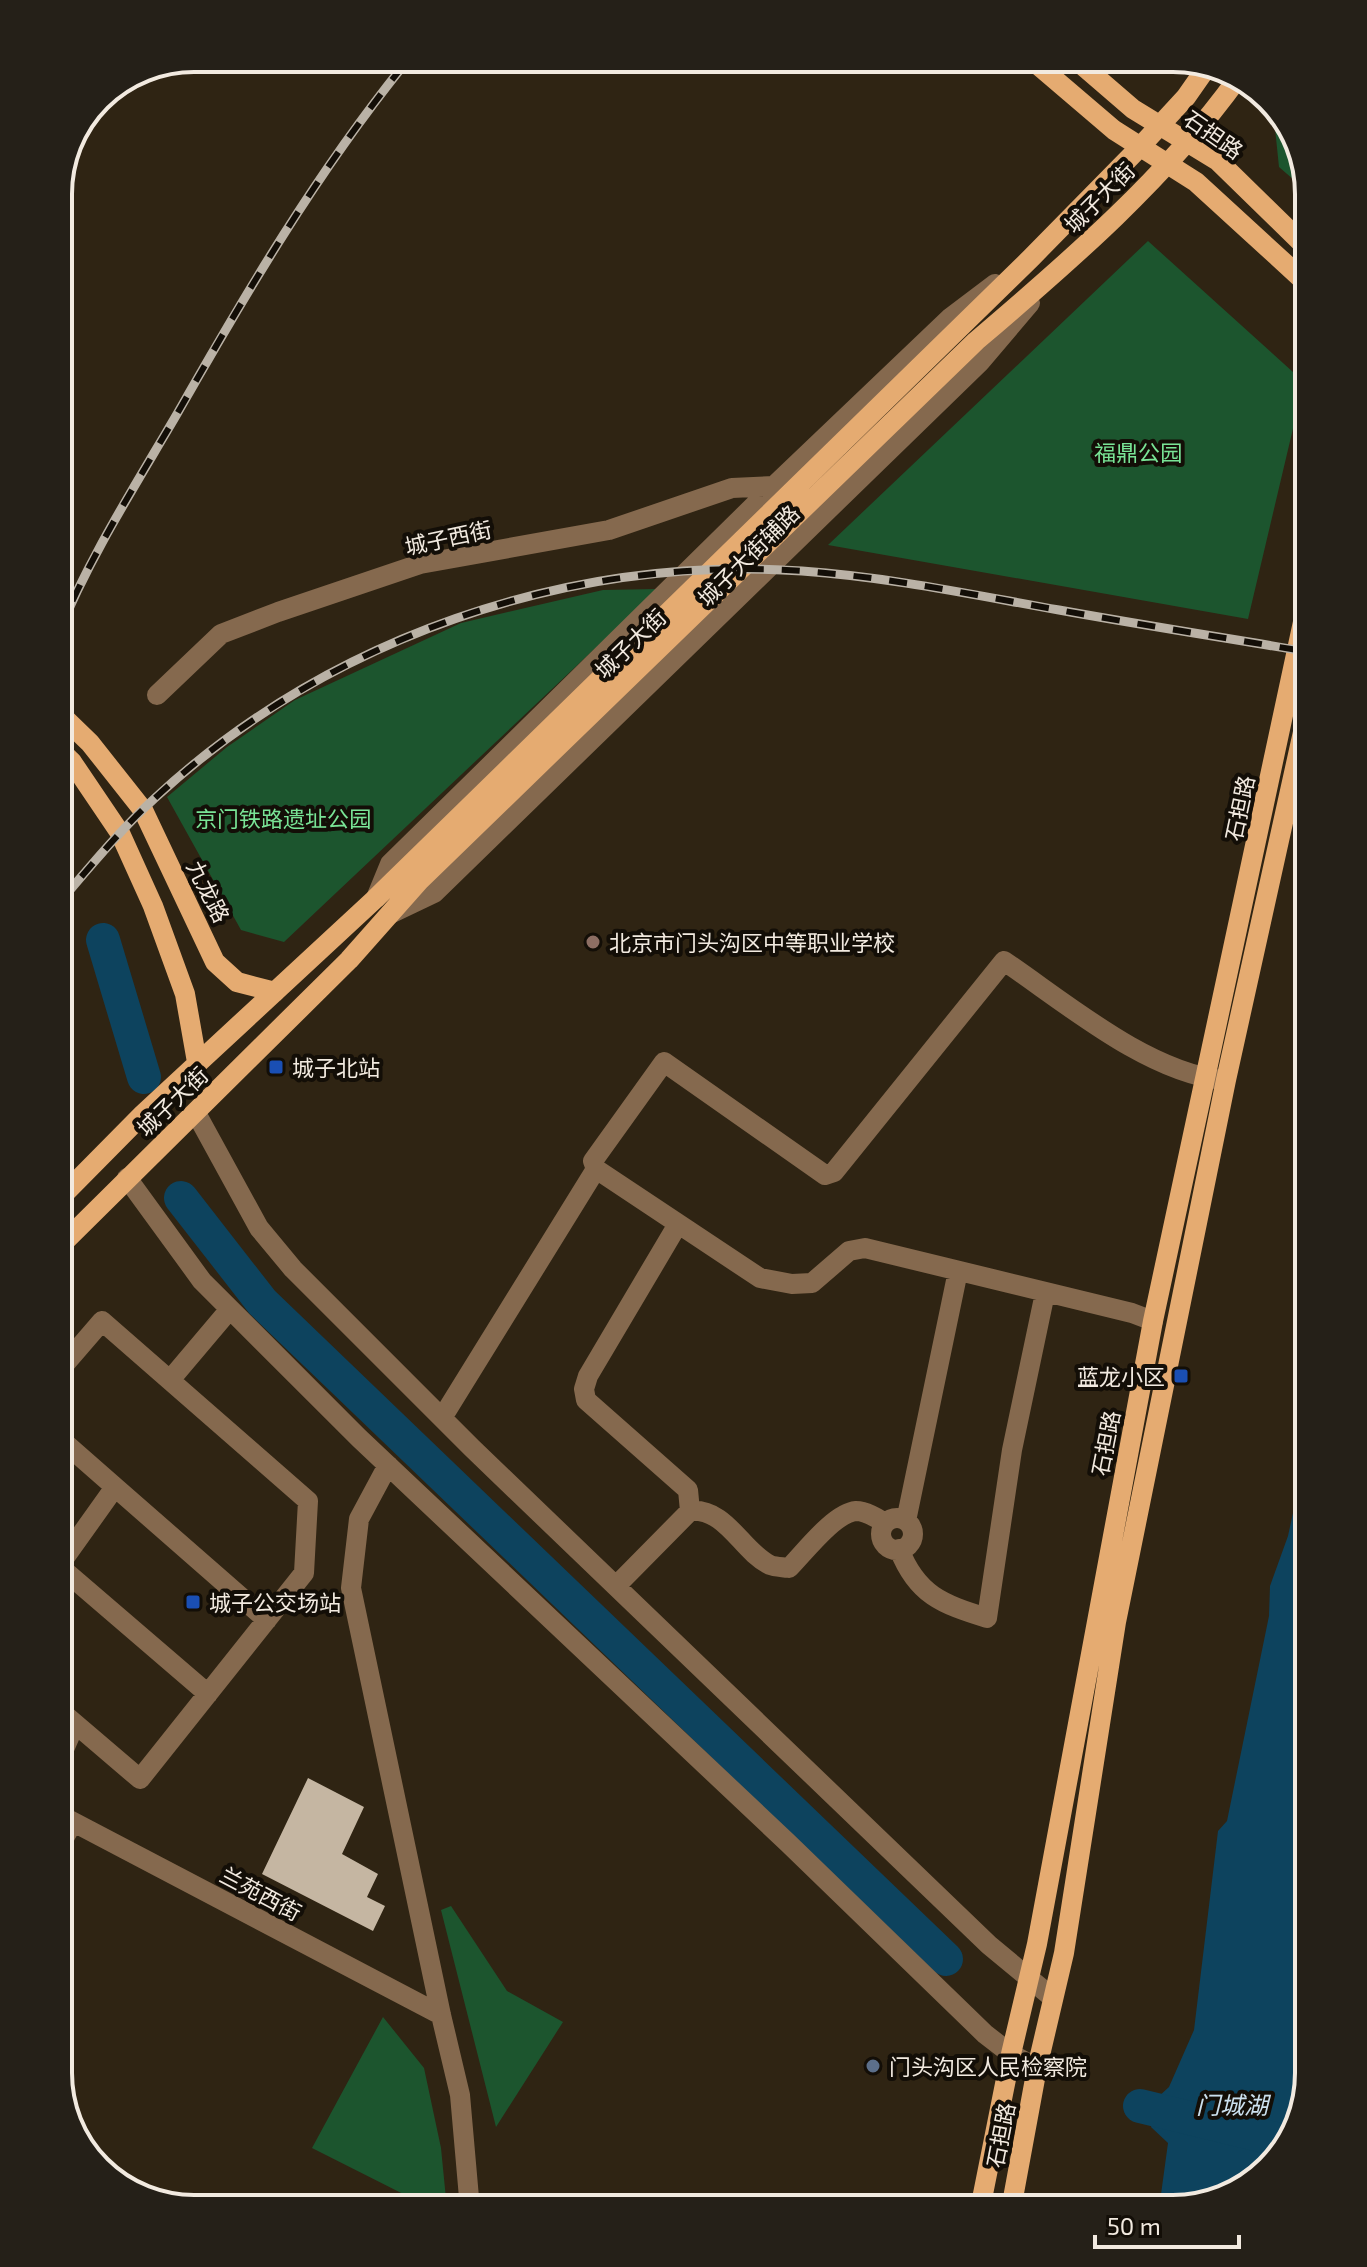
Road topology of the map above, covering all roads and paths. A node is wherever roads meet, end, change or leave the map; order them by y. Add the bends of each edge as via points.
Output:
1 (1046, 72) edge
2 (1090, 72) edge
3 (1201, 75) edge
4 (1231, 87) edge
5 (1159, 126) junction
6 (1189, 142) junction
7 (1139, 148) junction
8 (1166, 164) junction
9 (1295, 236) edge
10 (1031, 258) junction
11 (1295, 273) edge
12 (774, 486) junction
13 (1295, 667) edge
14 (157, 695) dead end
15 (72, 726) edge
16 (1295, 761) edge
17 (72, 765) edge
18 (375, 899) junction
19 (275, 992) junction
20 (197, 1062) junction
21 (1216, 1079) junction
22 (196, 1113) junction
23 (596, 1169) junction
24 (127, 1178) junction
25 (72, 1186) edge
26 (678, 1224) junction
27 (72, 1234) edge
28 (958, 1271) junction
29 (1045, 1293) junction
30 (230, 1309) junction
31 (1153, 1321) junction
32 (72, 1356) edge
33 (170, 1380) junction
34 (442, 1418) junction
35 (72, 1449) edge
36 (388, 1465) junction
37 (115, 1487) junction
38 (690, 1511) junction
39 (906, 1521) junction
40 (885, 1523) junction
41 (72, 1547) edge
42 (899, 1549) junction
43 (72, 1578) edge
44 (616, 1586) junction
45 (267, 1620) junction
46 (208, 1694) junction
47 (72, 1721) edge
48 (75, 1724) junction
49 (72, 1731) edge
50 (72, 1821) edge
51 (1030, 1978) junction
52 (1053, 1998) junction
53 (441, 2015) junction
54 (1011, 2054) junction
55 (1037, 2068) junction
56 (469, 2195) edge
57 (983, 2195) edge
58 (1014, 2195) edge

1 - 7 main road
2 - 5 main road, 石担路
3 - 5 main road, 城子大街
4 - 6 main road, 城子大街
5 - 6 main road, 石担路
5 - 7 main road, 城子大街
6 - 8 main road, 城子大街
6 - 9 main road, 石担路 via 1218,161
7 - 8 main road
7 - 10 main road, 城子大街
8 - 11 main road via 1196,182
8 - 22 main road, 城子大街 via 419,881 349,960
10 - 12 street, 城子大街辅路 via 950,318
10 - 18 main road, 城子大街
12 - 14 street, 城子西街 via 732,488 609,530 420,564 278,612 221,634
12 - 18 street, 城子大街辅路 via 390,864
13 - 21 main road, 石担路
15 - 19 main road, 九龙路 via 143,810 215,962 237,982
16 - 21 main road, 石担路
17 - 20 main road via 120,833 153,906 185,994
18 - 19 main road, 城子大街
19 - 20 main road, 城子大街
20 - 25 main road, 城子大街
21 - 23 street via 1184,1072 1129,1047 1004,961 834,1172 825,1175 664,1062 593,1161
21 - 31 main road, 石担路
21 - 52 main road, 石担路
22 - 24 main road, 城子大街
22 - 34 street via 259,1228
23 - 26 street
23 - 34 street
24 - 27 main road, 城子大街
24 - 30 street via 202,1281
26 - 28 street via 760,1278 792,1284 812,1283 849,1251 865,1248
26 - 38 street via 584,1389 586,1400 688,1490
28 - 29 street
28 - 39 street
29 - 31 street
29 - 42 street via 1012,1450 987,1618 940,1602 918,1584
30 - 33 street
30 - 36 street
31 - 51 main road, 石担路
32 - 33 street via 102,1321
33 - 45 street via 308,1501 304,1573
34 - 44 street
35 - 37 street
36 - 53 street via 359,1519 351,1588
36 - 54 street
37 - 41 street
37 - 45 street
38 - 40 street via 715,1515 769,1565 789,1568 841,1517 856,1511
38 - 44 street
39 - 40 street
39 - 42 street via 911,1540
40 - 42 street via 882,1539
43 - 46 street
44 - 51 street via 989,1945
45 - 46 street
46 - 48 street via 140,1779
47 - 48 street
48 - 49 street
50 - 53 street, 兰苑西街
51 - 52 street
51 - 54 main road, 石担路
52 - 55 main road, 石担路
53 - 56 street via 460,2095
54 - 55 street
54 - 57 main road, 石担路
55 - 58 main road, 石担路

